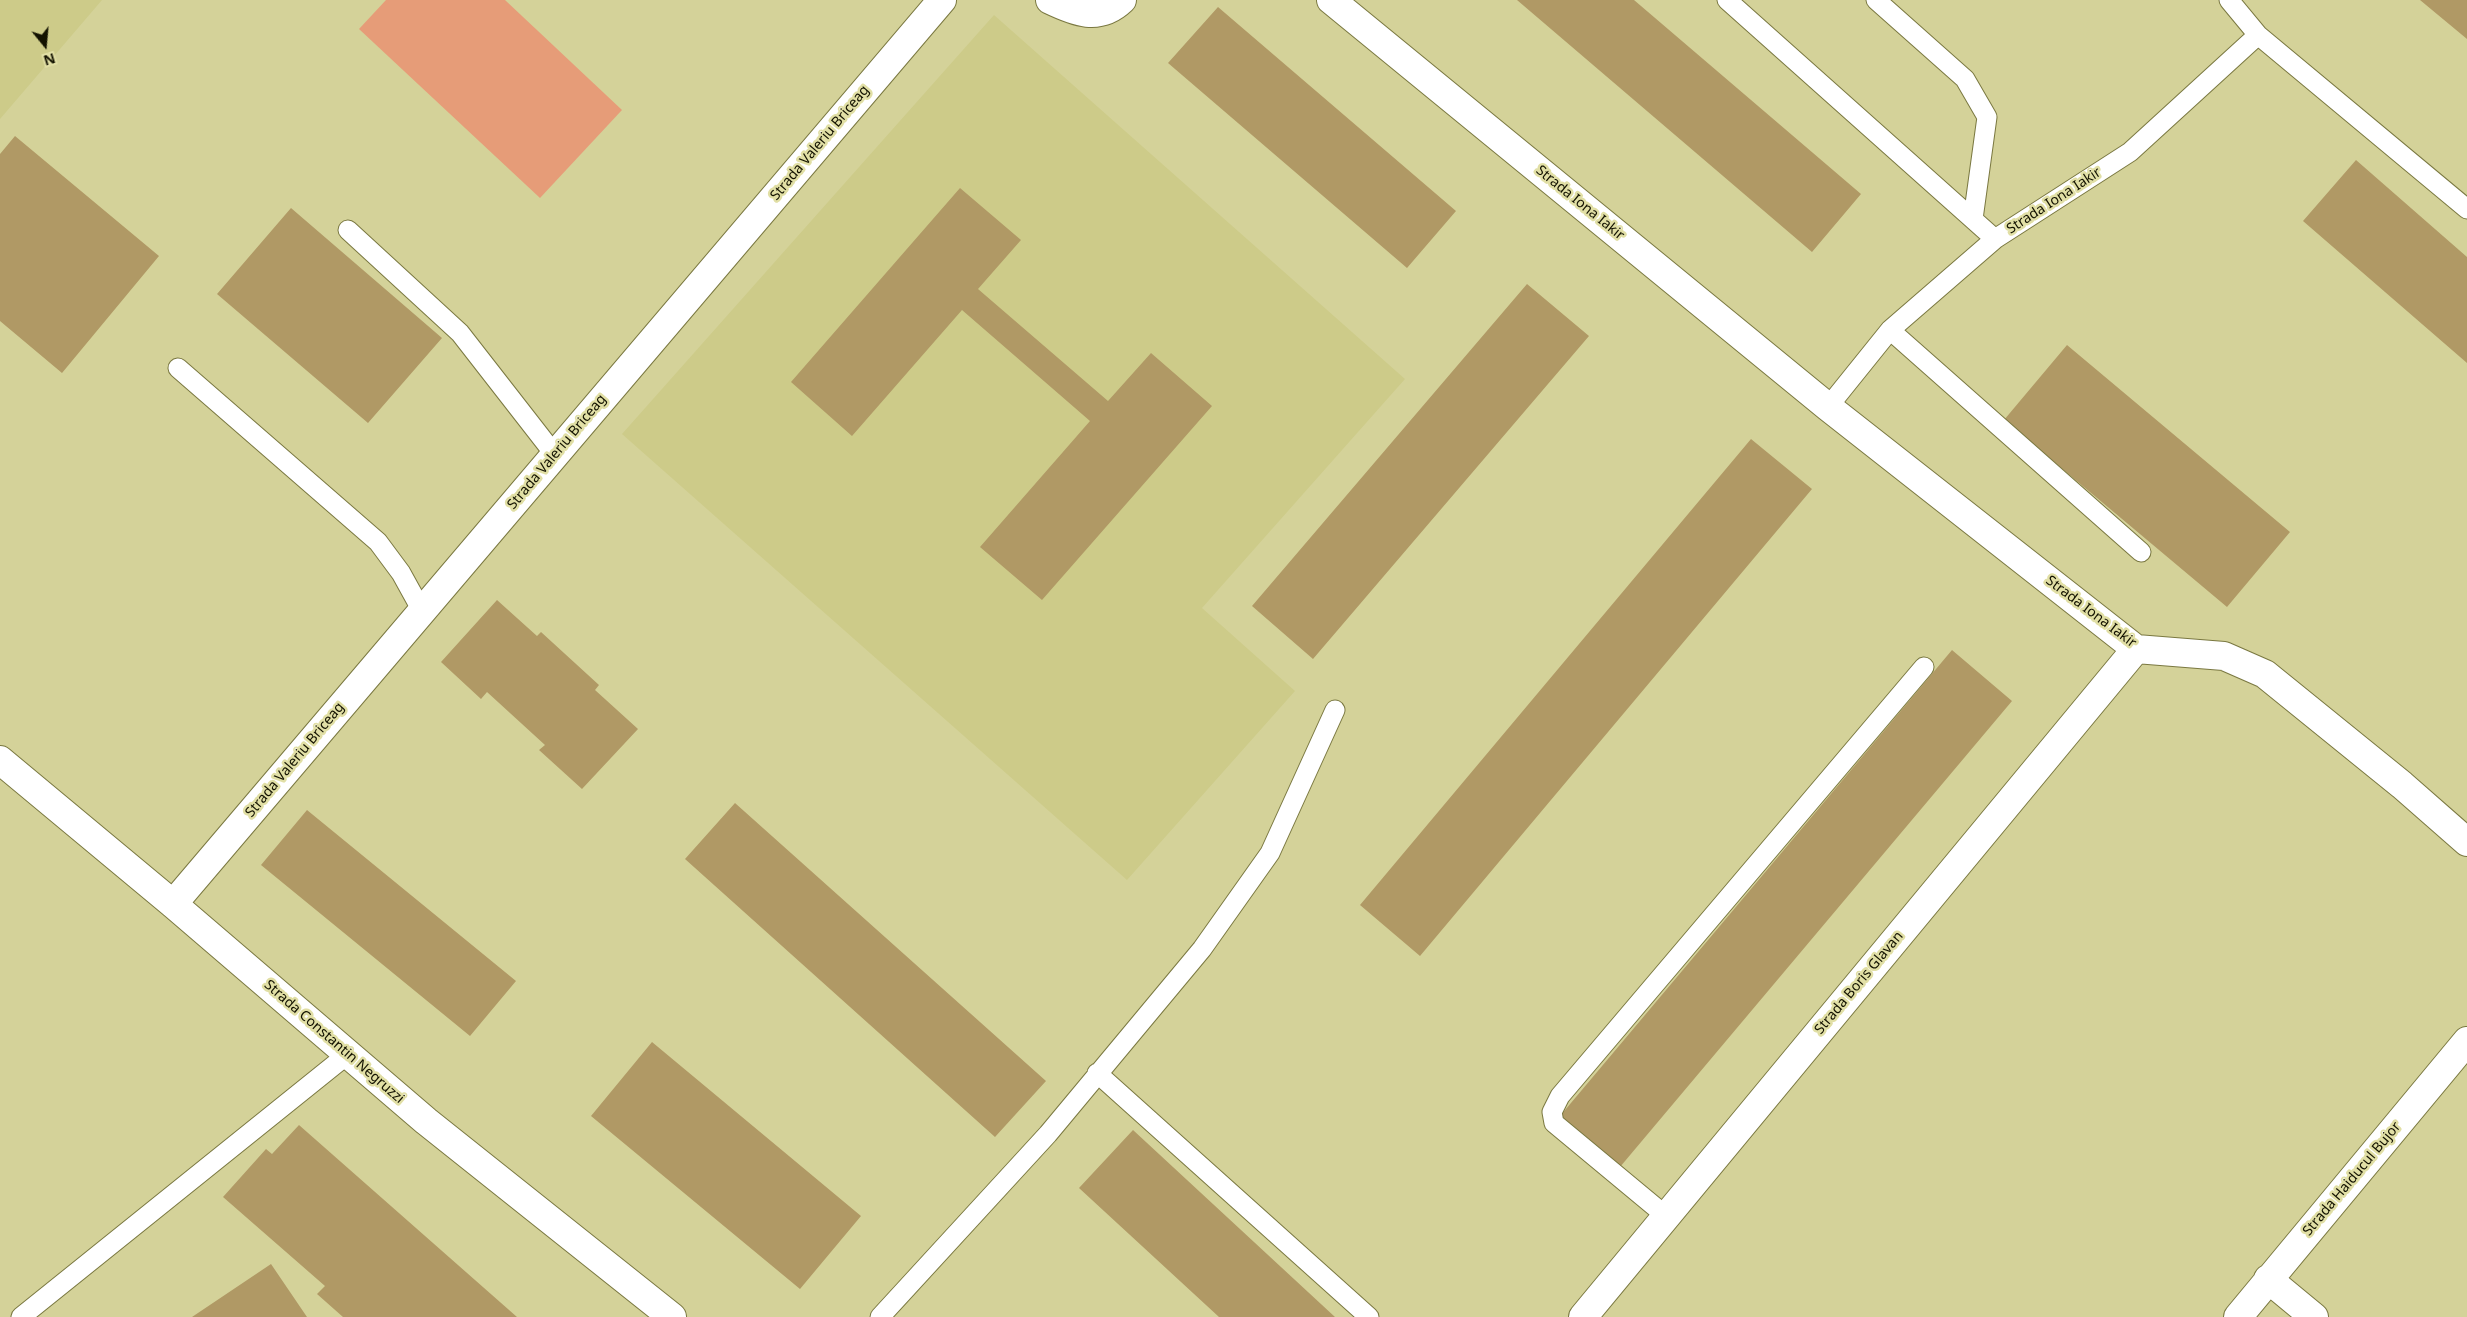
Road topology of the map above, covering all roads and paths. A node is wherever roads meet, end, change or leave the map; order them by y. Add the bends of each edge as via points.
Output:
1 (942, 0) edge
2 (1050, 0) edge
3 (1331, 0) edge
4 (1727, 0) edge
5 (1876, 0) edge
6 (2229, 0) edge
7 (1117, 4) edge
8 (2258, 34) junction
9 (2467, 209) edge
10 (1973, 219) junction
11 (348, 230) dead end
12 (1995, 238) junction
13 (1890, 330) junction
14 (178, 368) dead end
15 (1828, 407) junction
16 (555, 455) junction
17 (2141, 552) dead end
18 (422, 611) junction
19 (2136, 649) junction
20 (1924, 666) dead end
21 (1335, 710) dead end
22 (0, 760) edge
23 (2467, 842) edge
24 (173, 904) junction
25 (2467, 1041) edge
26 (348, 1054) junction
27 (1097, 1073) junction
28 (1666, 1216) junction
29 (2268, 1279) junction
30 (21, 1317) edge
31 (672, 1317) edge
32 (880, 1317) edge
33 (1369, 1317) edge
34 (1583, 1317) edge
35 (2238, 1317) edge
36 (2314, 1317) edge

1 - 16 street, Strada Valeriu Briceag
2 - 7 street via 1090,14
3 - 15 street, Strada Iona Iakir
4 - 10 lane
5 - 10 lane via 1965,79 1987,117
6 - 8 lane
8 - 9 lane
8 - 12 lane, Strada Iona Iakir via 2130,152
10 - 12 lane
11 - 16 lane via 460,333
12 - 13 lane, Strada Iona Iakir
13 - 15 lane, Strada Iona Iakir
13 - 17 lane
14 - 18 lane via 378,542 401,573
15 - 19 street, Strada Iona Iakir
16 - 18 street, Strada Valeriu Briceag
18 - 24 street, Strada Valeriu Briceag
19 - 23 street, Strada Iona Iakir via 2224,656 2265,674
19 - 28 street, Strada Boris Glavan
20 - 28 lane via 1560,1096 1552,1112 1554,1124
21 - 27 lane via 1270,853 1202,949
22 - 24 street, Strada Constantin Negruzzi
24 - 26 street, Strada Constantin Negruzzi
25 - 29 street, Strada Haiducul Bujor
26 - 30 lane
26 - 31 street, Strada Constantin Negruzzi via 426,1121
27 - 32 lane via 1048,1134
27 - 33 lane
28 - 34 street, Strada Boris Glavan
29 - 35 street, Strada Haiducul Bujor
29 - 36 street

